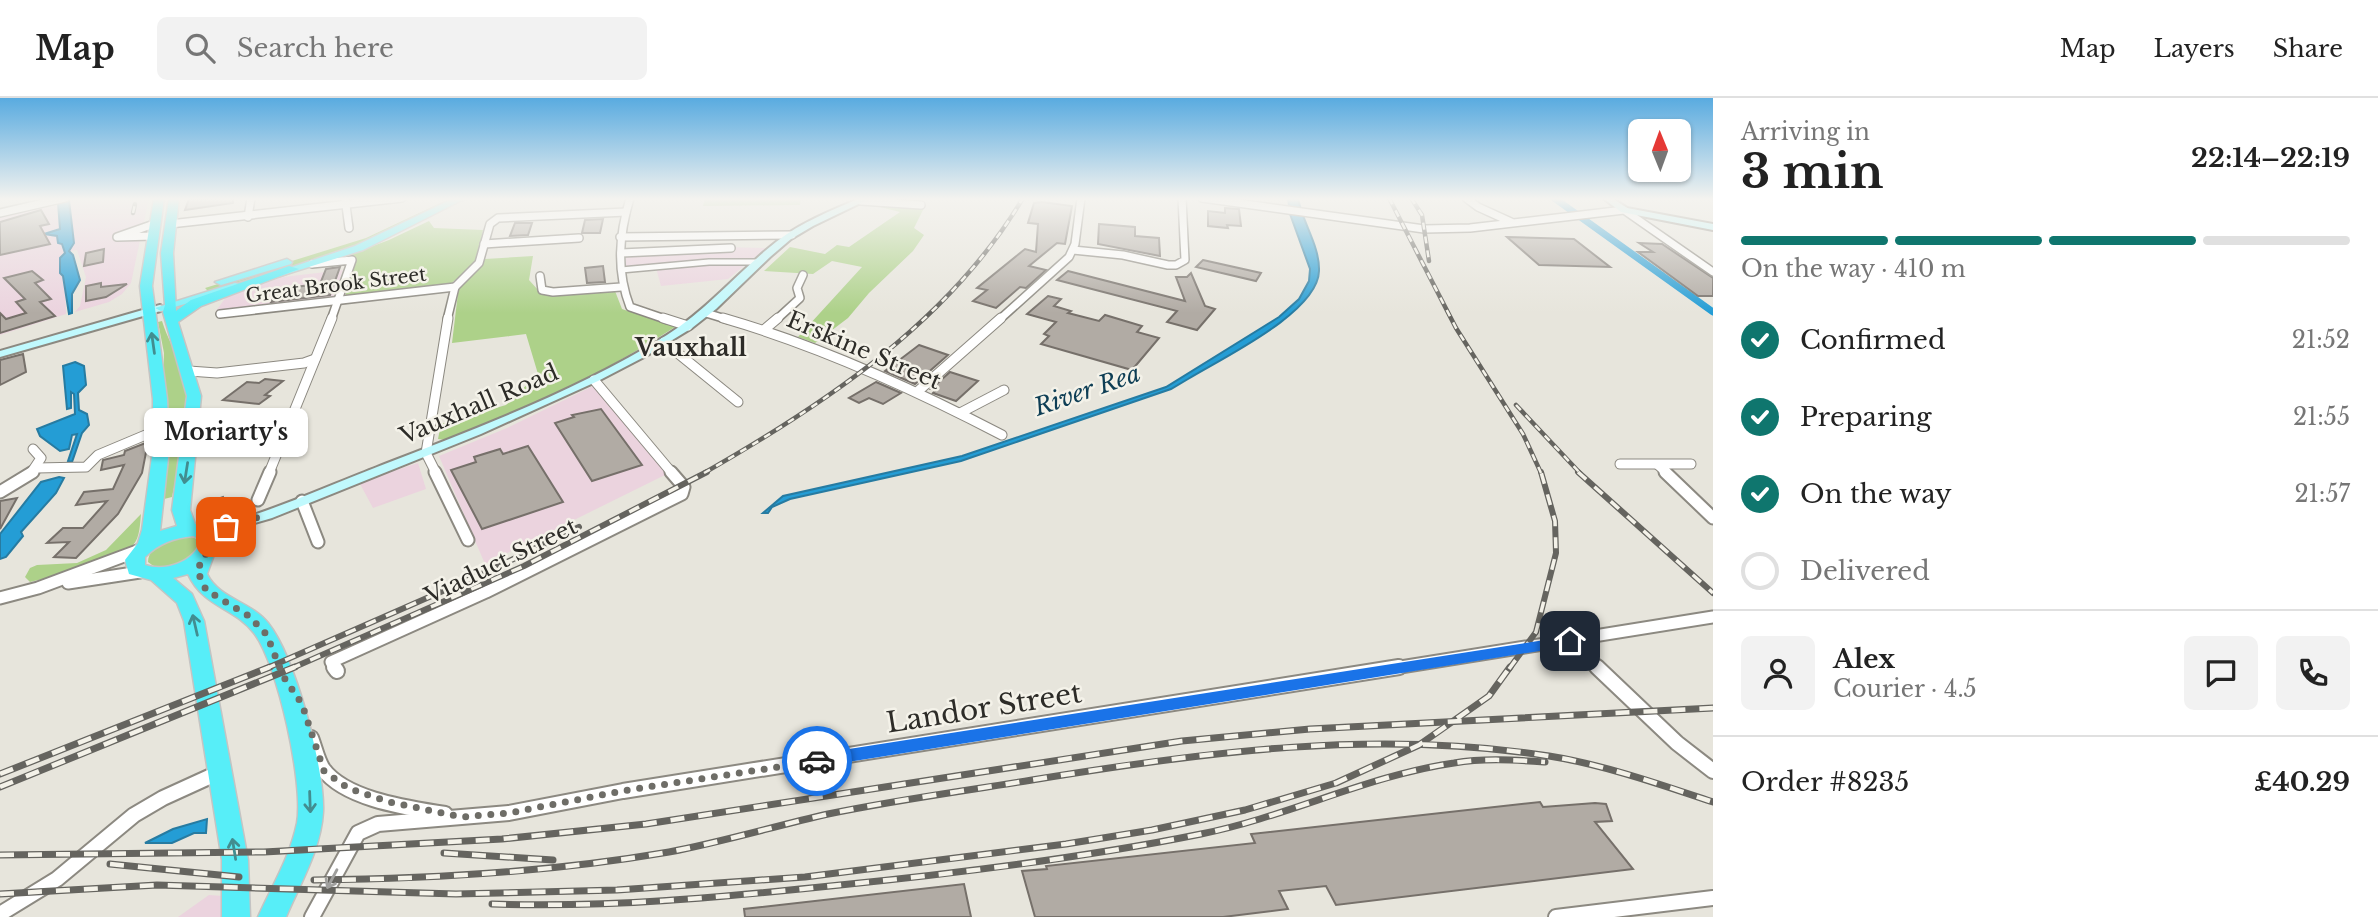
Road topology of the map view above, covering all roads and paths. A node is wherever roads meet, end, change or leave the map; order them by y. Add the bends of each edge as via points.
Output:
1 (152, 236) edge
2 (170, 236) edge
3 (360, 236) edge
4 (383, 236) edge
5 (486, 236) edge
6 (687, 236) edge
7 (791, 236) edge
8 (1075, 236) edge
9 (1184, 236) edge
10 (1662, 236) edge
11 (620, 237) joint
12 (579, 238) dead end
13 (484, 244) junction
14 (731, 248) dead end
15 (1073, 250) junction
16 (621, 253) junction
17 (760, 262) junction
18 (313, 264) junction
19 (293, 269) joint
20 (621, 270) junction
21 (1713, 272) edge
22 (803, 275) dead end
23 (540, 276) dead end
24 (455, 287) junction
25 (621, 287) junction
26 (339, 300) junction
27 (161, 306) junction
28 (706, 313) junction
29 (220, 314) dead end
30 (688, 326) junction
31 (765, 329) junction
32 (663, 342) junction
33 (0, 344) edge
34 (0, 354) edge
35 (315, 359) junction
36 (190, 377) junction
37 (594, 380) junction
38 (1004, 390) dead end
39 (917, 392) junction
40 (738, 402) dead end
41 (960, 412) junction
42 (148, 434) dead end
43 (1002, 435) dead end
44 (33, 450) dead end
45 (426, 453) junction
46 (1620, 464) dead end
47 (1691, 464) dead end
48 (1658, 465) junction
49 (36, 468) junction
50 (0, 492) edge
51 (258, 500) dead end
52 (302, 501) junction
53 (259, 516) junction
54 (1713, 518) edge
55 (197, 531) junction
56 (468, 540) dead end
57 (318, 542) dead end
58 (144, 548) junction
59 (206, 552) junction
60 (148, 573) junction
61 (38, 588) junction
62 (0, 598) edge
63 (1713, 617) edge
64 (1570, 641) junction
65 (334, 667) dead end
66 (283, 676) junction
67 (1713, 771) edge
68 (220, 772) junction
69 (462, 817) junction
70 (1713, 898) edge
71 (0, 914) edge
72 (236, 917) edge
73 (272, 917) edge
74 (312, 917) edge
75 (1556, 917) edge

1 - 27 highway via 146,280
2 - 27 highway
3 - 27 main road
4 - 18 main road
5 - 13 street
6 - 11 street
7 - 17 main road, Vauxhall Road
8 - 15 street
9 - 15 street via 1185,260 1175,265
10 - 21 street
11 - 16 street
12 - 13 street
13 - 24 street via 479,263
14 - 16 street
15 - 39 street
16 - 20 street
17 - 20 street
17 - 28 main road, Vauxhall Road
18 - 19 main road
18 - 26 street via 352,260
19 - 27 highway via 203,300
20 - 25 street
22 - 31 street via 797,288 800,298
23 - 25 street via 542,290 552,292
24 - 26 street, Great Brook Street
24 - 45 street
25 - 30 street via 630,307
26 - 29 street, Great Brook Street
26 - 35 street
27 - 33 main road
27 - 34 main road
27 - 36 highway
58 -> 27 highway via 151,530 161,449 153,337
28 - 30 main road, Vauxhall Road
28 - 31 street, Erskine Street
30 - 32 main road, Vauxhall Road
31 - 39 street, Erskine Street
32 - 37 main road, Vauxhall Road
32 - 40 street
35 - 36 street
35 - 51 street
36 -> 55 highway via 193,424 181,510 187,528
37 - 45 main road, Vauxhall Road
37 - 65 street, Viaduct Street via 671,470 684,489 680,496
38 - 41 street
39 - 41 street, Erskine Street
41 - 43 street, Erskine Street
42 - 49 street via 97,455 86,467
44 - 49 street via 41,460
45 - 52 main road, Vauxhall Road
45 - 56 street
46 - 48 street
47 - 48 street
48 - 54 street
49 - 50 street
52 - 53 main road, Vauxhall Road
52 - 57 street
53 - 55 main road, Vauxhall Road
53 - 59 main road, Vauxhall Road
55 - 58 highway via 169,534
55 - 59 highway via 211,538
58 - 60 highway via 134,560 136,569
58 - 61 street
59 - 60 highway via 177,570
59 - 66 highway via 197,570 201,583 259,625
60 - 61 street
68 -> 60 highway via 190,608 177,590
61 - 62 street
63 - 64 street, Landor Street
64 - 67 street
64 - 69 street, Landor Street
66 - 69 street via 299,697 320,763 333,780 377,798
66 -> 73 highway via 309,781 311,810 302,850
68 - 71 street via 134,815 57,879
72 -> 68 highway via 235,860
69 -> 74 street, Landor Street via 389,822 363,830
70 - 75 street

